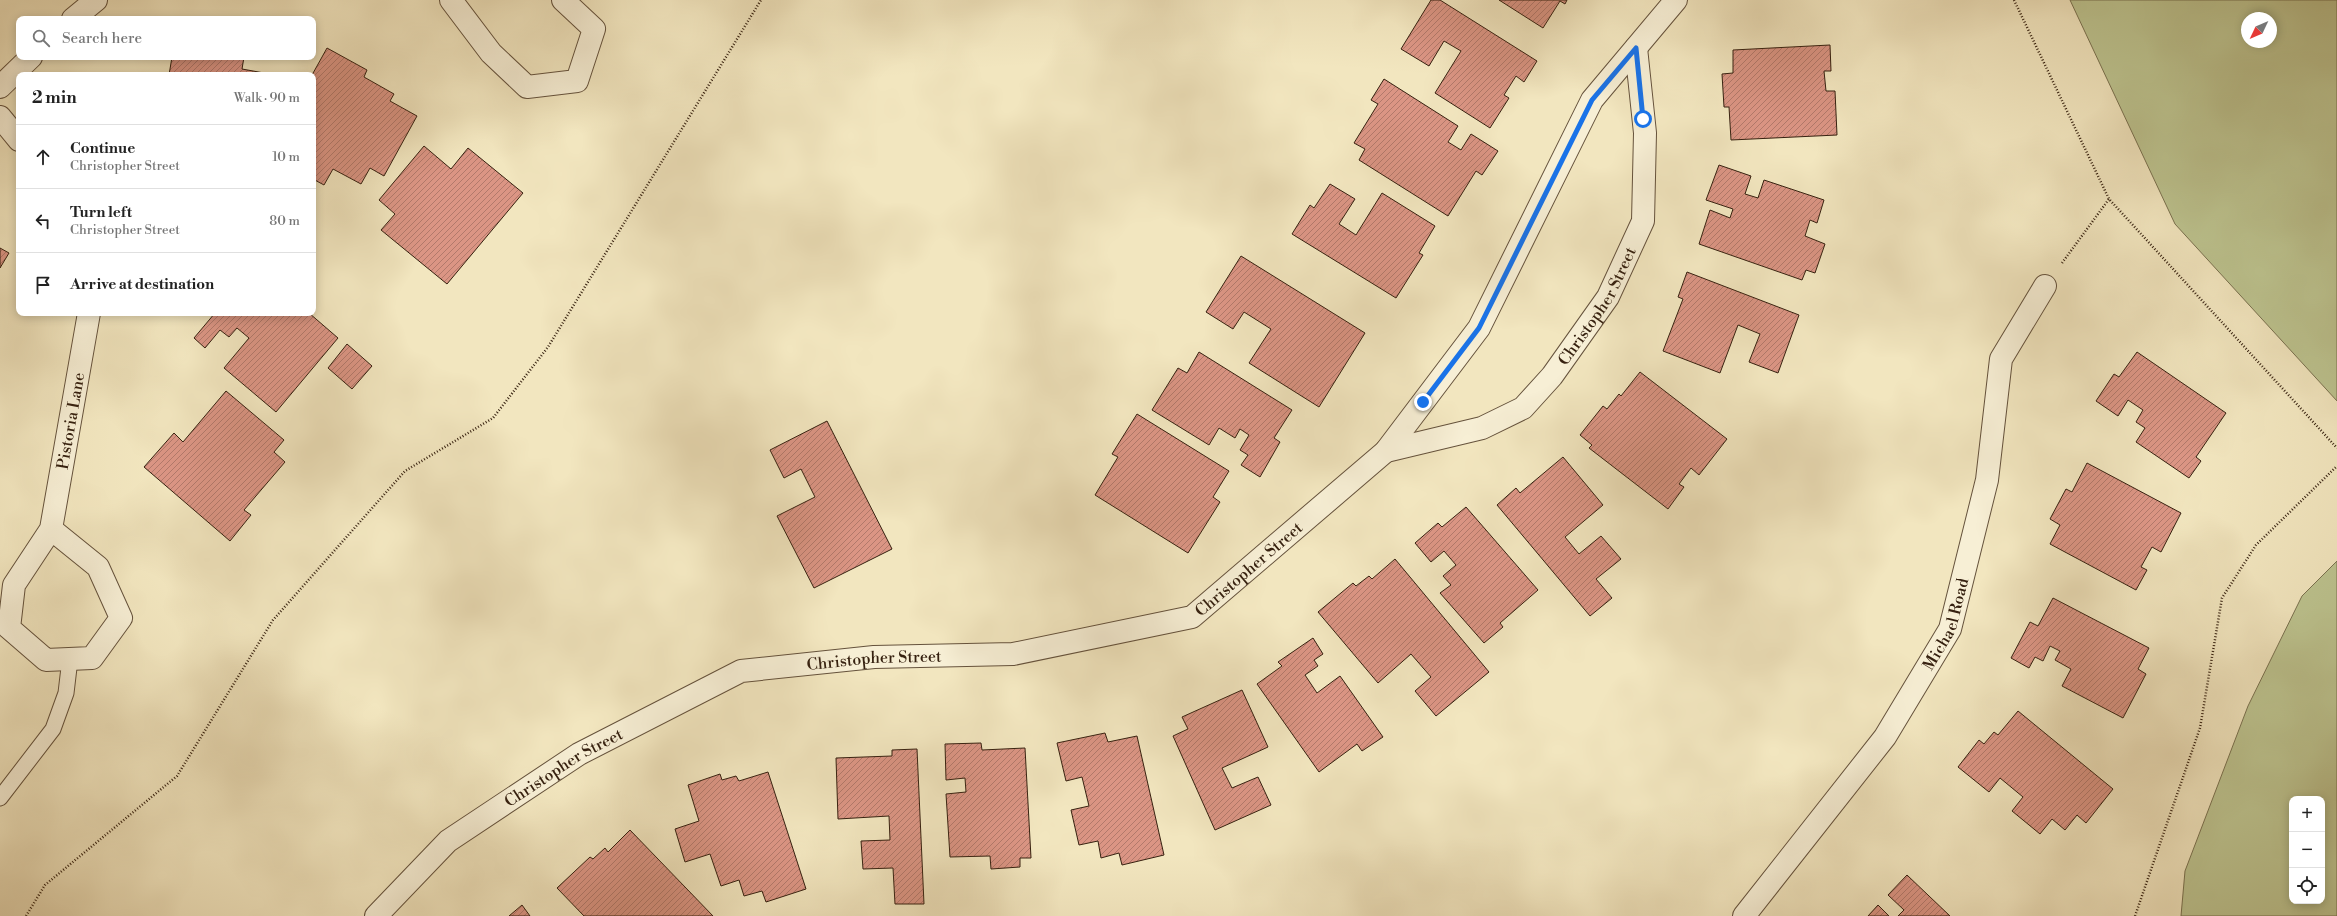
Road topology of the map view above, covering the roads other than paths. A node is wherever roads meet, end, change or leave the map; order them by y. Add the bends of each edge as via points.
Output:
1 (96, 0) edge
2 (453, 0) edge
3 (563, 0) edge
4 (1676, 0) edge
5 (77, 16) edge
6 (1636, 48) junction
7 (28, 60) edge
8 (0, 87) edge
9 (0, 117) edge
10 (16, 136) edge
11 (2045, 286) road end
12 (88, 316) edge
13 (1386, 451) junction
14 (51, 530) junction
15 (70, 659) junction
16 (0, 798) edge
17 (376, 916) edge
18 (1744, 916) edge

1 - 5 street
2 - 3 street via 491,53 527,87 577,81 594,29
4 - 6 street, Christopher Street
6 - 13 street, Christopher Street via 1592,100 1479,328
6 - 13 street, Christopher Street via 1645,133 1643,221 1608,297 1552,376 1523,408 1482,428
7 - 8 street
9 - 10 street
11 - 18 street, Michael Road via 2001,360 1987,480 1950,629 1885,737
12 - 14 street, Pistoria Lane
13 - 17 street, Christopher Street via 1192,617 1013,654 874,657 742,672 579,754 448,841
14 - 15 street, Pistoria Lane via 14,585 9,628 46,660
14 - 15 street, Pistoria Lane via 98,567 120,618 92,658
15 - 16 lane via 66,693 53,729

